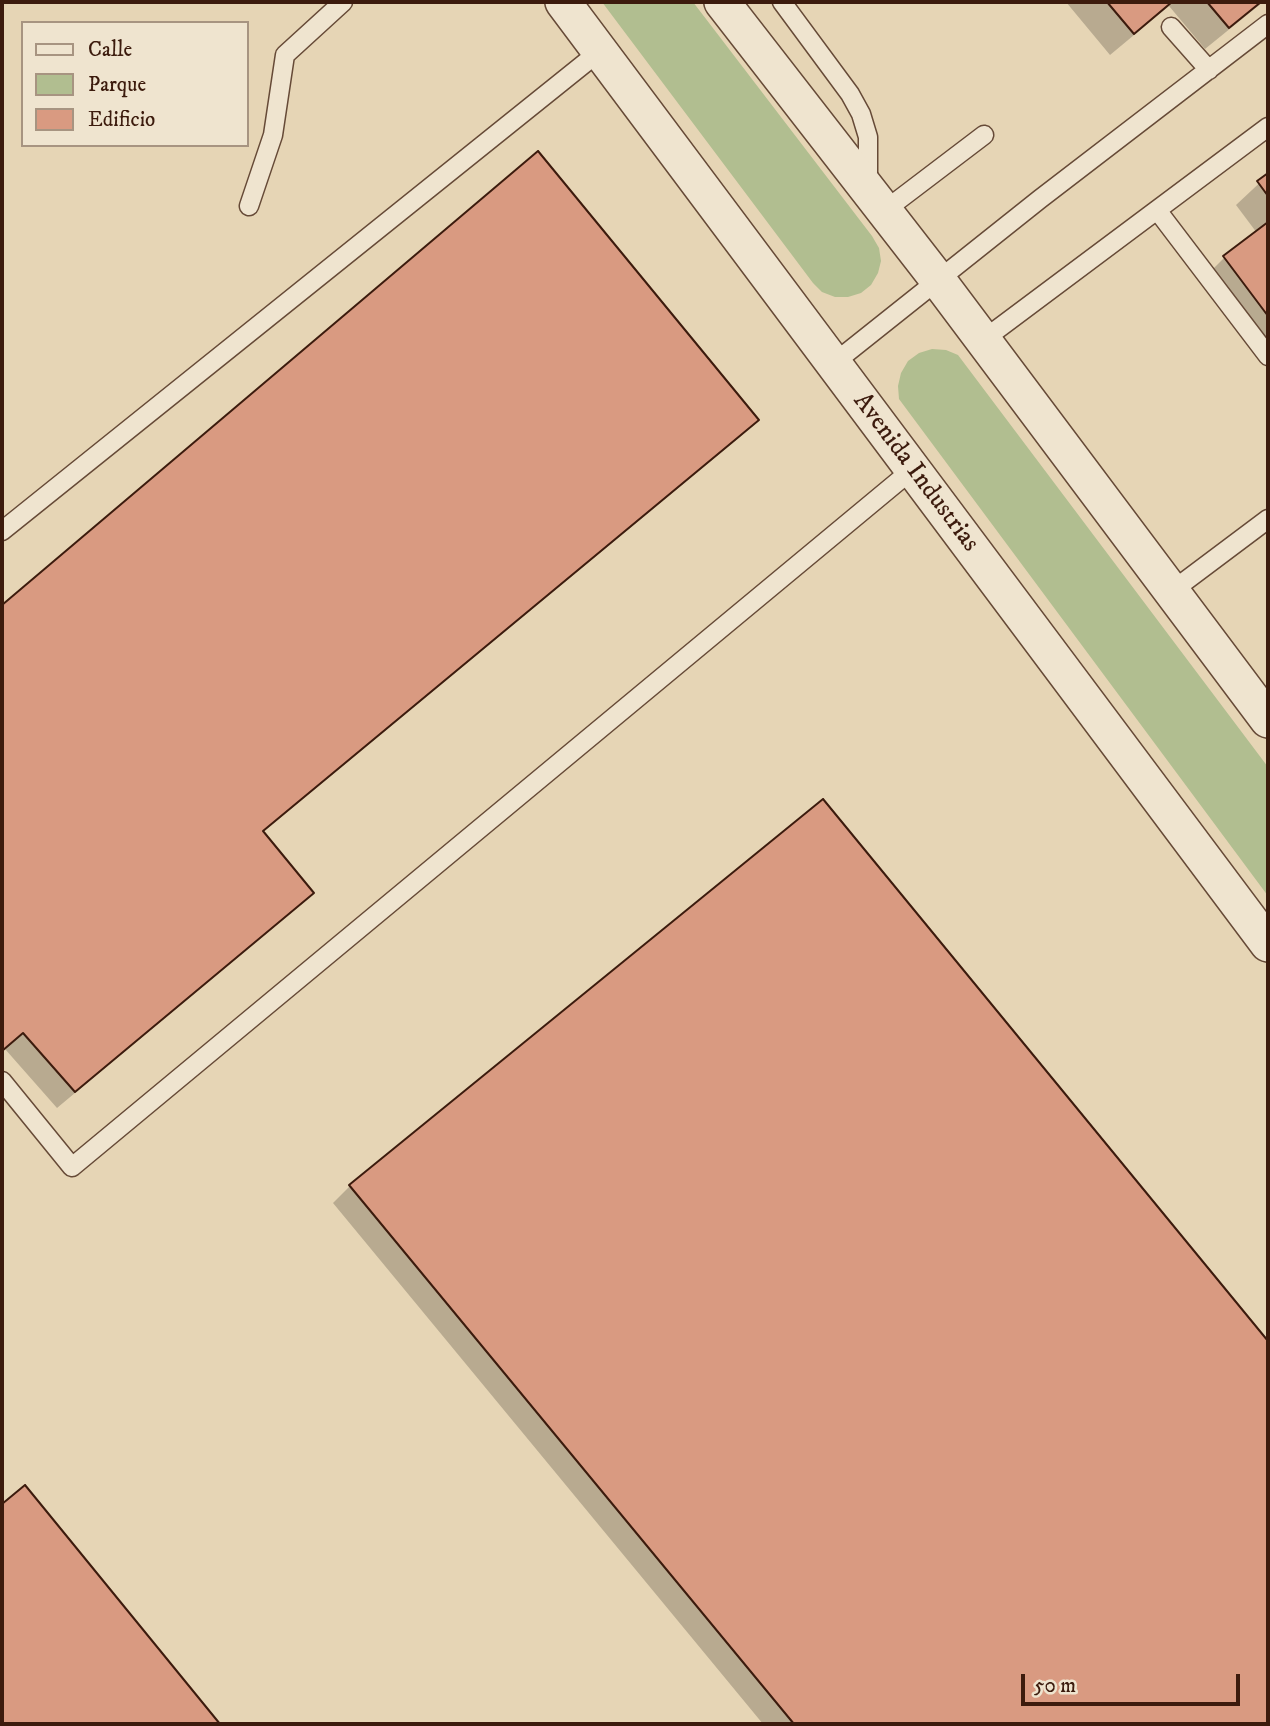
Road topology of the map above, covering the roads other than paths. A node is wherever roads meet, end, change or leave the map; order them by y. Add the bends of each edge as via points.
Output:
1 (344, 2) edge
2 (563, 2) edge
3 (722, 2) edge
4 (782, 2) edge
5 (1268, 24) edge
6 (1171, 27) dead end
7 (600, 51) junction
8 (1209, 70) junction
9 (1268, 127) edge
10 (984, 135) dead end
11 (876, 200) junction
12 (249, 206) dead end
13 (1157, 210) junction
14 (937, 280) junction
15 (983, 340) junction
16 (1268, 356) edge
17 (834, 363) junction
18 (913, 469) junction
19 (1268, 519) edge
20 (2, 531) edge
21 (1172, 591) junction
22 (1268, 720) edge
23 (1268, 944) edge
24 (2, 1081) edge

1 - 12 lane via 285,55 272,135
2 - 7 street, Avenida Industrias
3 - 11 street
4 - 11 lane via 861,114
5 - 8 lane
6 - 8 lane
7 - 17 street, Avenida Industrias
7 - 20 lane
8 - 14 lane
9 - 13 lane
10 - 11 lane
11 - 14 street
13 - 15 lane
13 - 16 lane
14 - 15 street
14 - 17 lane
15 - 21 street
17 - 18 street, Avenida Industrias
18 - 23 street, Avenida Industrias
18 - 24 lane via 72,1167
19 - 21 lane
21 - 22 street

